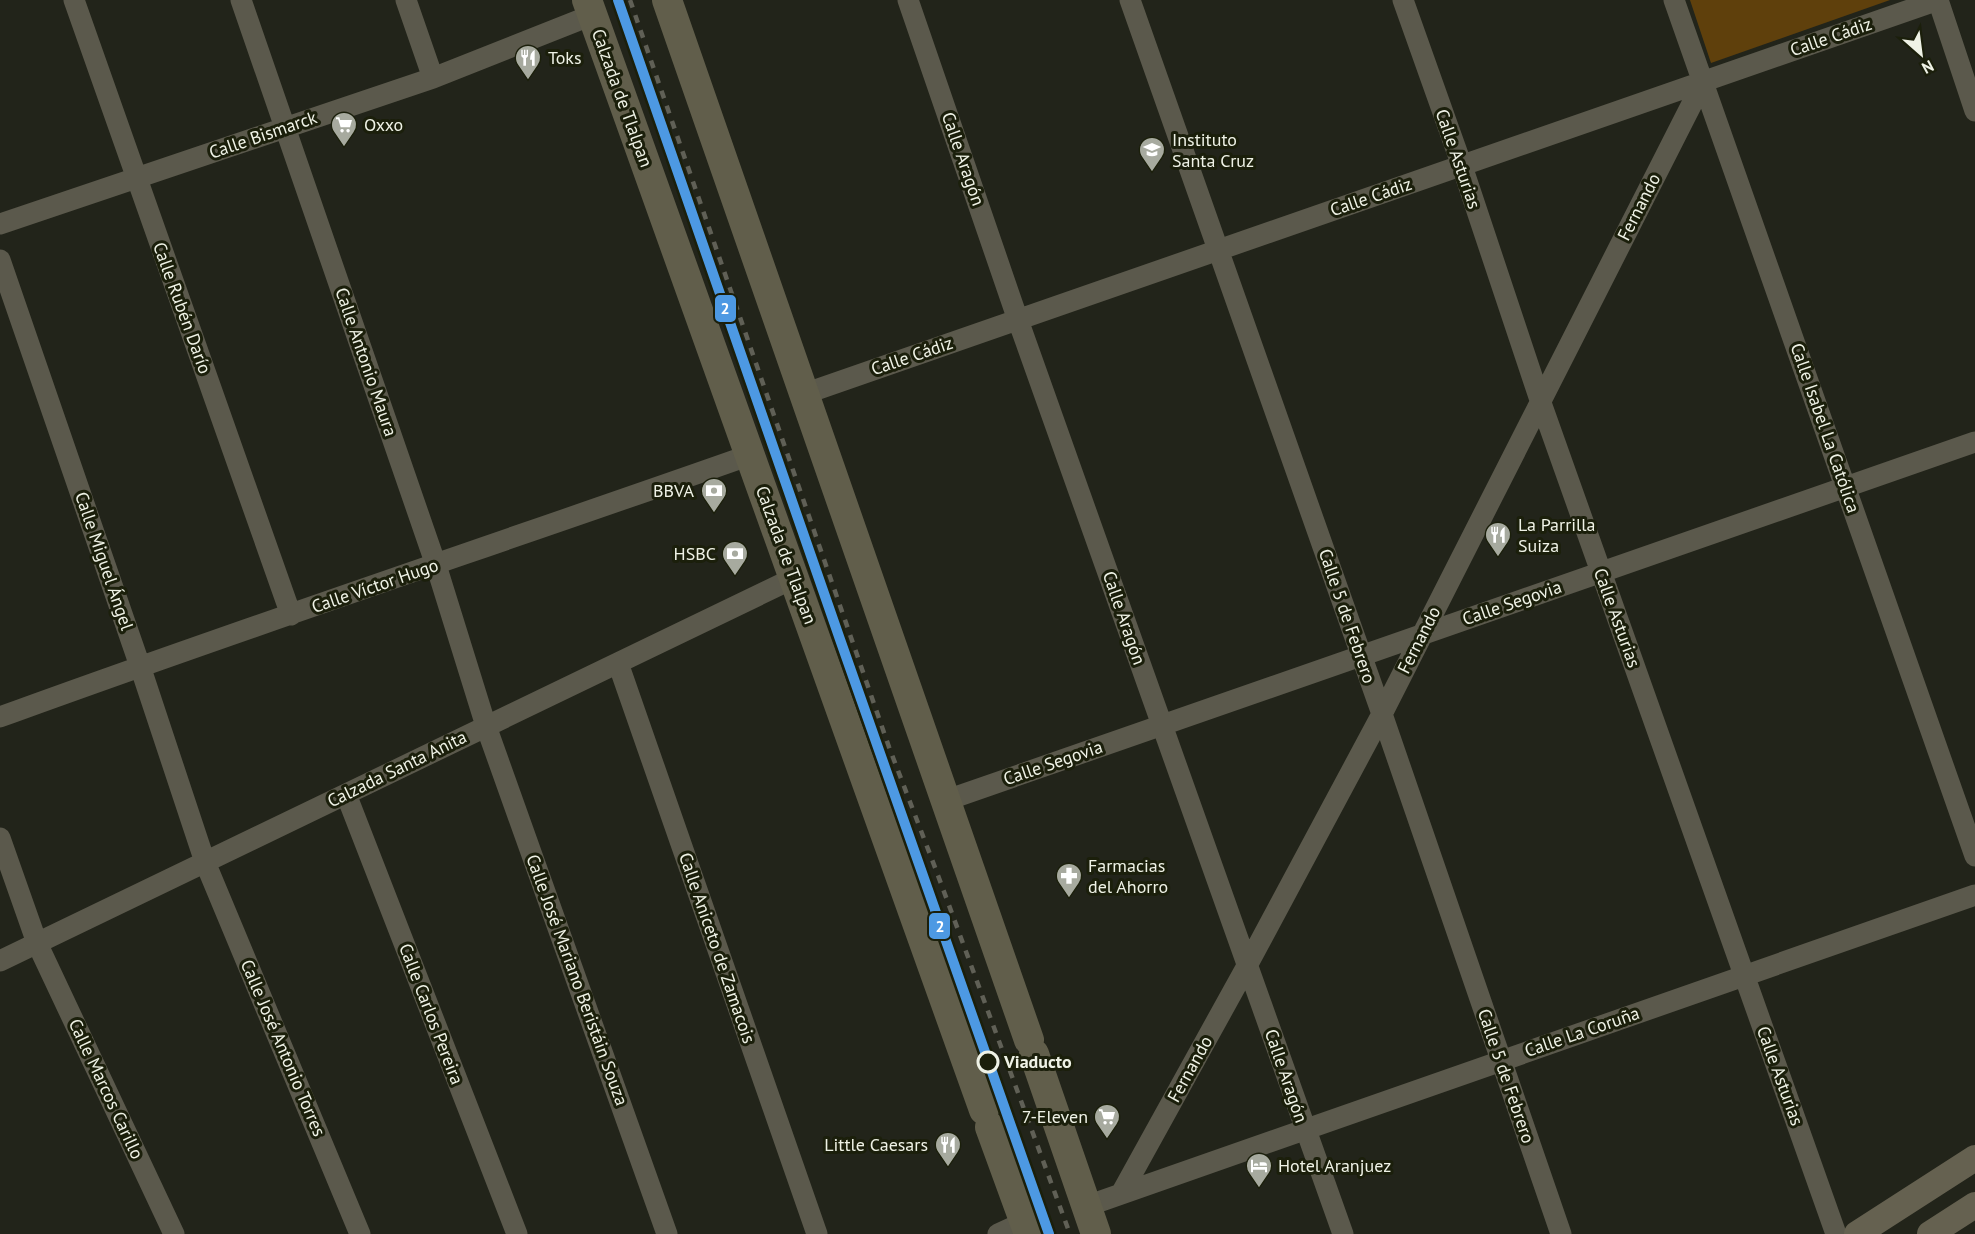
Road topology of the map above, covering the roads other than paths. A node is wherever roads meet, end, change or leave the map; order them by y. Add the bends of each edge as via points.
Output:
1 (74, 0) edge
2 (242, 0) edge
3 (406, 0) edge
4 (667, 0) edge
5 (908, 0) edge
6 (1130, 0) edge
7 (1403, 0) edge
8 (1674, 0) edge
9 (1938, 0) edge
10 (589, 7) edge
11 (433, 78) junction
12 (1703, 82) junction
13 (1975, 111) edge
14 (286, 127) junction
15 (1462, 166) junction
16 (136, 178) junction
17 (0, 224) edge
18 (1219, 250) junction
19 (0, 260) edge
20 (1018, 320) junction
21 (804, 394) junction
22 (1540, 400) junction
23 (1975, 442) edge
24 (750, 455) junction
25 (1845, 487) junction
26 (436, 565) junction
27 (1601, 572) junction
28 (794, 578) junction
29 (291, 615) junction
30 (1422, 634) junction
31 (1361, 656) junction
32 (618, 663) junction
33 (140, 666) junction
34 (1382, 714) junction
35 (0, 717) edge
36 (1162, 725) junction
37 (486, 726) junction
38 (346, 794) junction
39 (946, 800) junction
40 (0, 838) edge
41 (1975, 856) edge
42 (205, 862) junction
43 (1975, 895) edge
44 (37, 943) junction
45 (0, 961) edge
46 (1248, 964) junction
47 (1744, 975) junction
48 (1501, 1060) junction
49 (1305, 1129) junction
50 (1975, 1158) edge
51 (1122, 1192) junction
52 (1975, 1205) edge
53 (1086, 1206) junction
54 (1017, 1230) edge
55 (174, 1234) edge
56 (360, 1234) edge
57 (517, 1234) edge
58 (668, 1234) edge
59 (817, 1234) edge
60 (1096, 1234) edge
61 (1343, 1234) edge
62 (1561, 1234) edge
63 (1836, 1234) edge
64 (1857, 1234) edge
65 (1930, 1234) edge

1 - 16 street, Calle Rubén Darío
2 - 14 street, Calle Antonio Maura
3 - 11 street
4 - 21 highway
5 - 20 street, Calle Aragón
6 - 18 street, Calle 5 de Febrero
7 - 15 street, Calle Asturias
8 - 12 street, Calle Isabel La Católica
9 - 12 street, Calle Cádiz
9 - 13 street
10 - 11 street, Calle Bismarck
10 - 24 highway, Calzada de Tlalpan
11 - 14 street, Calle Bismarck
12 - 15 street, Calle Cádiz
12 - 22 street, Fernando
12 - 25 street, Calle Isabel La Católica
14 - 16 street, Calle Bismarck
14 - 26 street, Calle Antonio Maura
15 - 18 street, Calle Cádiz
15 - 22 street, Calle Asturias
16 - 17 street, Calle Bismarck
16 - 29 street, Calle Rubén Darío
18 - 20 street, Calle Cádiz
18 - 31 street, Calle 5 de Febrero
19 - 33 street, Calle Miguel Ángel
20 - 21 street, Calle Cádiz
20 - 36 street, Calle Aragón
21 - 39 highway
22 - 27 street, Calle Asturias
22 - 30 street, Fernando
23 - 25 street, Calle Segovia
24 - 26 street, Calle Víctor Hugo
24 - 28 highway, Calzada de Tlalpan
25 - 27 street, Calle Segovia
25 - 41 street, Calle Isabel La Católica
26 - 29 street, Calle Víctor Hugo
26 - 37 street, Calle Antonio Maura
27 - 30 street, Calle Segovia
27 - 47 street, Calle Asturias
28 - 32 street, Calzada Santa Anita
28 - 54 highway, Calzada de Tlalpan via 987,1118
29 - 33 street, Calle Víctor Hugo
30 - 31 street, Calle Segovia
30 - 34 street, Fernando
31 - 34 street, Calle 5 de Febrero
31 - 36 street, Calle Segovia
32 - 37 street, Calzada Santa Anita
32 - 59 street, Calle Aniceto de Zamacois
33 - 35 street, Calle Víctor Hugo
33 - 42 street, Calle Miguel Ángel
34 - 46 street, Fernando
34 - 48 street, Calle 5 de Febrero
36 - 39 street, Calle Segovia
36 - 46 street, Calle Aragón
37 - 38 street, Calzada Santa Anita
37 - 58 street, Calle José Mariano Beristáin Souza
38 - 42 street, Calzada Santa Anita
38 - 57 street, Calle Carlos Pereira
39 - 53 highway
40 - 44 street, Calle Marcos Carillo
42 - 44 street, Calzada Santa Anita
42 - 56 street, Calle José Antonio Torres
43 - 47 street, Calle La Coruña
44 - 45 street, Calzada Santa Anita
44 - 55 street, Calle Marcos Carillo
46 - 49 street, Calle Aragón
46 - 51 street, Fernando
47 - 48 street, Calle La Coruña
47 - 63 street, Calle Asturias
48 - 49 street, Calle La Coruña
48 - 62 street, Calle 5 de Febrero
49 - 51 street, Calle La Coruña
49 - 61 street, Calle Aragón
50 - 64 main road
51 - 53 street, Calle La Coruña
52 - 65 main road
53 - 60 highway

